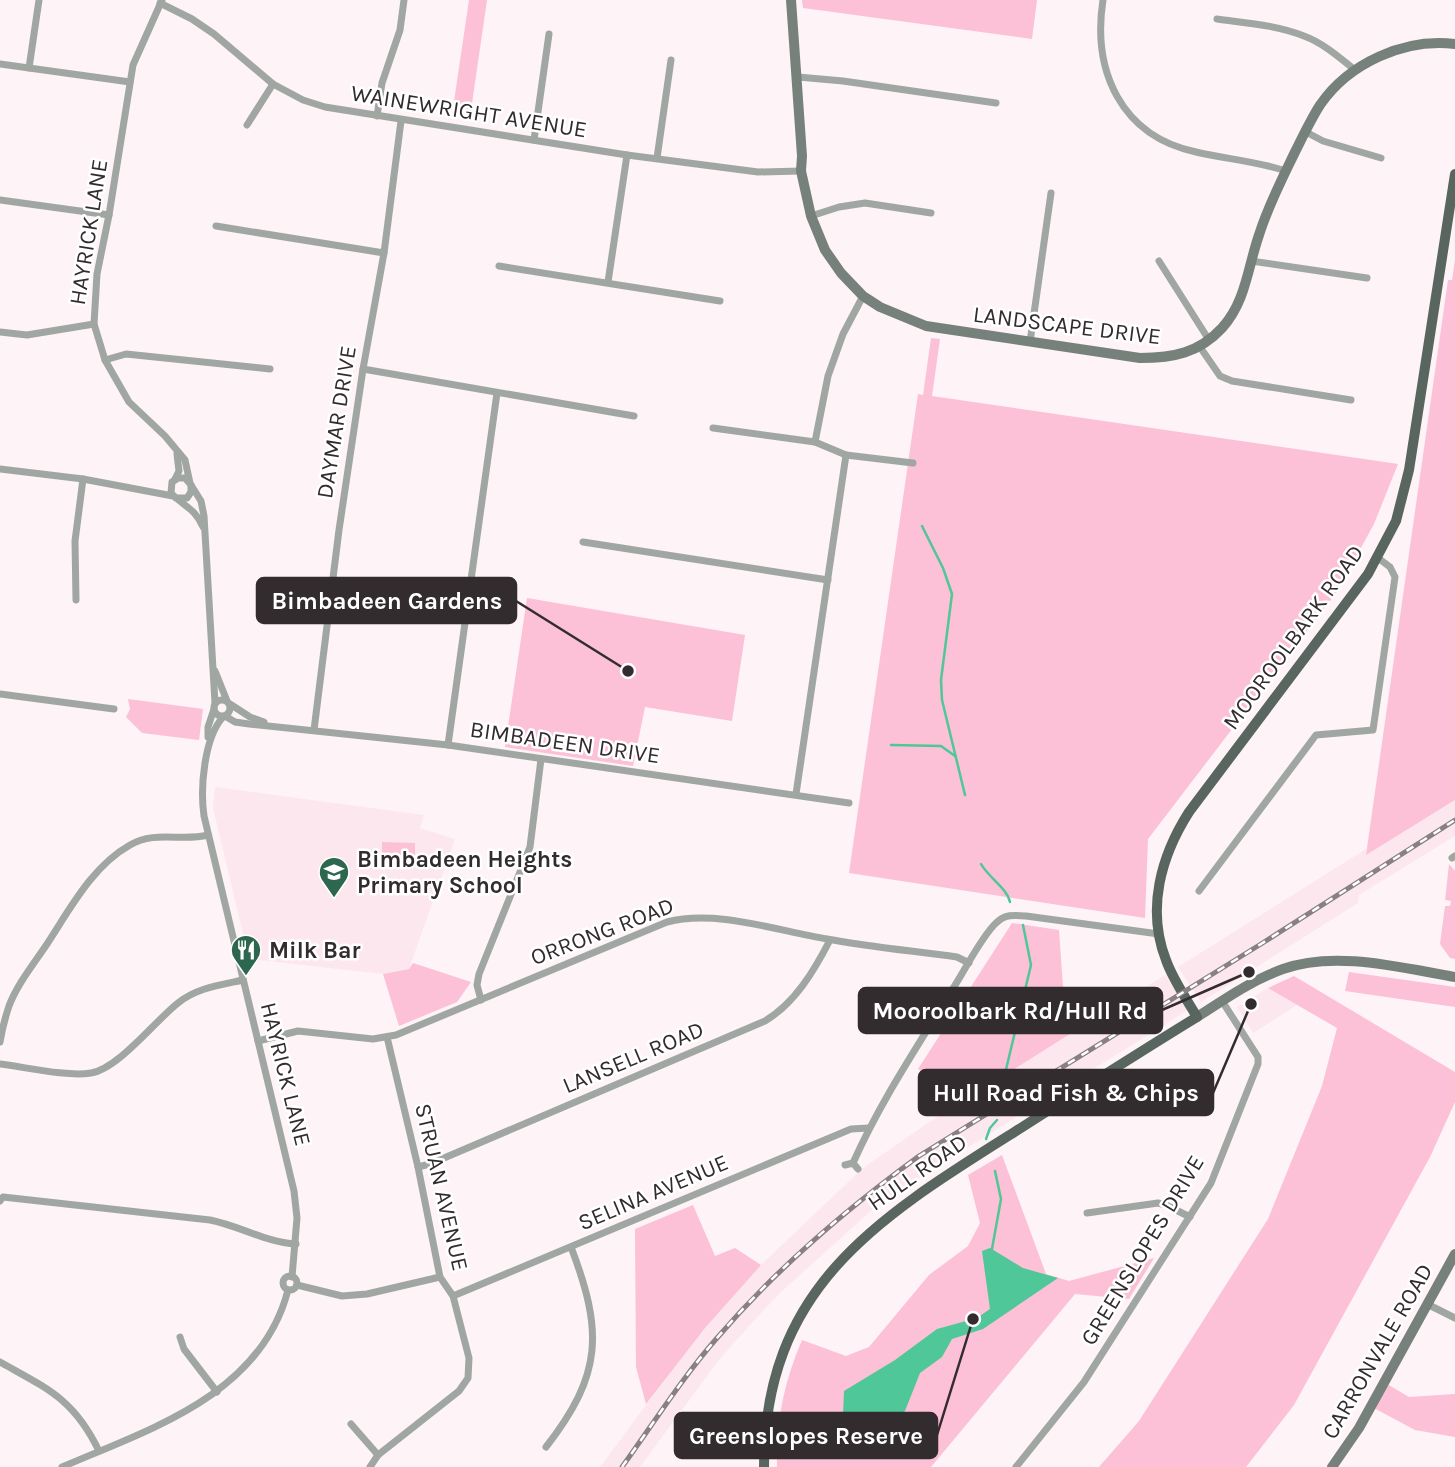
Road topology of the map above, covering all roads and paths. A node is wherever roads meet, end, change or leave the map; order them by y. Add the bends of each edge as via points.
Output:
1 (39, 0) edge
2 (404, 0) edge
3 (792, 0) edge
4 (1103, 0) edge
5 (161, 1) edge
6 (1217, 19) dead end
7 (549, 34) dead end
8 (1455, 44) edge
9 (671, 60) dead end
10 (0, 64) edge
11 (29, 68) junction
12 (1355, 70) junction
13 (798, 77) junction
14 (130, 82) junction
15 (273, 84) junction
16 (996, 103) dead end
17 (377, 116) junction
18 (401, 121) junction
19 (247, 125) dead end
20 (1306, 132) junction
21 (534, 140) junction
22 (628, 155) junction
23 (1381, 158) dead end
24 (657, 159) junction
25 (801, 171) junction
26 (1286, 171) junction
27 (1455, 174) edge
28 (1051, 193) dead end
29 (0, 200) edge
30 (931, 214) dead end
31 (109, 215) junction
32 (811, 216) junction
33 (216, 226) dead end
34 (384, 253) junction
35 (1159, 261) dead end
36 (1251, 261) junction
37 (499, 266) dead end
38 (1367, 278) dead end
39 (608, 282) junction
40 (863, 296) junction
41 (720, 301) dead end
42 (94, 324) junction
43 (0, 332) edge
44 (1209, 340) junction
45 (1030, 342) junction
46 (1200, 347) junction
47 (105, 360) junction
48 (270, 369) dead end
49 (363, 369) junction
50 (497, 393) junction
51 (1351, 400) dead end
52 (634, 416) dead end
53 (713, 428) dead end
54 (815, 442) junction
55 (176, 450) junction
56 (846, 455) junction
57 (913, 463) dead end
58 (0, 469) edge
59 (83, 480) junction
60 (174, 481) junction
61 (191, 484) junction
62 (138, 489) junction
63 (175, 497) junction
64 (205, 530) junction
65 (583, 542) dead end
66 (1378, 558) junction
67 (828, 580) junction
68 (76, 600) dead end
69 (214, 667) junction
70 (0, 694) edge
71 (229, 703) junction
72 (215, 706) junction
73 (114, 709) dead end
74 (224, 716) junction
75 (275, 725) junction
76 (314, 730) junction
77 (209, 745) junction
78 (448, 745) junction
79 (541, 759) junction
80 (796, 794) junction
81 (849, 803) dead end
82 (208, 835) junction
83 (1199, 891) dead end
84 (1159, 934) junction
85 (830, 940) junction
86 (969, 963) junction
87 (1455, 977) edge
88 (243, 980) junction
89 (481, 1000) junction
90 (1222, 1001) junction
91 (1197, 1017) junction
92 (387, 1037) junction
93 (257, 1041) junction
94 (0, 1042) edge
95 (0, 1064) edge
96 (869, 1128) junction
97 (852, 1166) dead end
98 (418, 1167) junction
99 (0, 1201) edge
100 (1087, 1213) dead end
101 (1190, 1217) junction
102 (296, 1244) junction
103 (571, 1247) junction
104 (1455, 1254) edge
105 (292, 1277) junction
106 (440, 1278) junction
107 (297, 1285) junction
108 (288, 1290) junction
109 (453, 1296) junction
110 (1427, 1304) junction
111 (1455, 1318) edge
112 (180, 1337) dead end
113 (0, 1362) edge
114 (217, 1392) junction
115 (351, 1424) dead end
116 (546, 1447) dead end
117 (99, 1451) junction
118 (378, 1455) junction
119 (1336, 1466) edge
120 (62, 1467) edge
121 (370, 1467) edge
122 (764, 1467) edge
123 (1016, 1467) edge

1 - 11 street
2 - 17 street
3 - 13 street, LANDSCAPE DRIVE
4 - 26 street via 1100,43 1104,69 1132,117 1174,145
5 - 14 street, HAYRICK LANE
5 - 15 street, WAINEWRIGHT AVENUE via 214,34
6 - 12 street via 1306,36
7 - 21 street
8 - 12 street, LANDSCAPE DRIVE via 1401,48
9 - 24 street
10 - 11 street
11 - 14 street
12 - 20 street, LANDSCAPE DRIVE via 1320,105
13 - 16 street
13 - 25 street, LANDSCAPE DRIVE
14 - 31 street, HAYRICK LANE
15 - 17 street, WAINEWRIGHT AVENUE via 325,107
15 - 19 street
17 - 18 street, WAINEWRIGHT AVENUE
18 - 21 street, WAINEWRIGHT AVENUE
18 - 34 street, DAYMAR DRIVE
20 - 23 street
20 - 26 street, LANDSCAPE DRIVE
21 - 22 street, WAINEWRIGHT AVENUE
22 - 24 street, WAINEWRIGHT AVENUE
22 - 39 street
24 - 25 street, WAINEWRIGHT AVENUE via 758,172
25 - 32 street, LANDSCAPE DRIVE
26 - 36 street, LANDSCAPE DRIVE
27 - 66 main road, MOOROOLBARK ROAD via 1404,495
28 - 45 street
29 - 31 street
30 - 32 street via 865,203
31 - 42 street, HAYRICK LANE via 97,274
32 - 40 street, LANDSCAPE DRIVE via 825,250
33 - 34 street
34 - 49 street, DAYMAR DRIVE
35 - 44 street
36 - 38 street
36 - 44 street, LANDSCAPE DRIVE via 1237,308
37 - 39 street
39 - 41 street
40 - 45 street, LANDSCAPE DRIVE via 926,326
40 - 54 street via 828,376
42 - 43 street via 27,335
42 - 47 street, HAYRICK LANE
44 - 46 street, LANDSCAPE DRIVE
45 - 46 street, LANDSCAPE DRIVE via 1140,358 1163,358
46 - 51 street via 1220,376 1232,381
47 - 48 street via 126,354
47 - 55 street, HAYRICK LANE via 128,402
49 - 50 street
49 - 76 street, DAYMAR DRIVE
50 - 52 street
50 - 78 street
53 - 54 street
54 - 56 street
55 - 60 street via 179,471
55 - 61 street, HAYRICK LANE via 185,460
56 - 57 street
56 - 67 street
58 - 59 street
59 - 62 street
59 - 68 street via 75,541
60 - 61 street via 185,478
60 - 62 street via 166,487
60 - 63 street via 170,489
61 - 63 street via 189,495
61 - 64 street, HAYRICK LANE via 201,501
62 - 63 street
63 - 64 street via 199,517
64 - 69 street, HAYRICK LANE
65 - 67 street
66 - 83 street via 1395,577 1373,730 1316,735
66 - 84 main road, MOOROOLBARK ROAD via 1178,830 1158,885
67 - 80 street
69 - 71 street, HAYRICK LANE
69 - 72 street, HAYRICK LANE
70 - 73 street
71 - 72 street via 221,700
71 - 74 street via 230,713
71 - 75 street, BIMBADEEN DRIVE via 250,717
72 - 74 street via 217,715
72 - 77 street, HAYRICK LANE via 208,727
74 - 75 street, BIMBADEEN DRIVE via 235,722
74 - 77 street, HAYRICK LANE
75 - 76 street, BIMBADEEN DRIVE
76 - 78 street, BIMBADEEN DRIVE
77 - 82 street, HAYRICK LANE via 202,802
78 - 79 street, BIMBADEEN DRIVE
79 - 80 street, BIMBADEEN DRIVE
79 - 89 street via 530,847 479,974
80 - 81 street, BIMBADEEN DRIVE
82 - 88 street, HAYRICK LANE
82 - 94 street via 144,839 102,868 84,887 20,984
84 - 86 street via 1009,915 994,925
84 - 91 main road, MOOROOLBARK ROAD via 1168,966
85 - 86 street, ORRONG ROAD via 957,957
85 - 89 street, ORRONG ROAD via 711,918 680,919
85 - 98 street, LANSELL ROAD via 790,1001 765,1021
86 - 96 street
87 - 90 street, HULL ROAD via 1317,961 1264,976
88 - 93 street, HAYRICK LANE
88 - 95 street via 186,998 98,1071
89 - 92 street, ORRONG ROAD
90 - 91 street, HULL ROAD
90 - 101 street, GREENSLOPES DRIVE via 1258,1064 1211,1183
91 - 122 main road, HULL ROAD via 937,1181 886,1217 836,1265 812,1295 779,1363 768,1401
92 - 93 street, ORRONG ROAD via 304,1031
92 - 98 street, STRUAN AVENUE
93 - 102 street, HAYRICK LANE via 288,1167 297,1218
96 - 97 street
96 - 103 street, SELINA AVENUE via 850,1129
98 - 106 street, STRUAN AVENUE
99 - 102 street via 3,1197 210,1220 233,1224 270,1241
100 - 101 street via 1158,1203
101 - 123 street, GREENSLOPES DRIVE via 1084,1382
102 - 105 street, HAYRICK LANE
103 - 109 street, SELINA AVENUE
103 - 116 street via 591,1307 592,1353 575,1405
104 - 110 street, CARRONVALE ROAD
105 - 107 street
105 - 108 street via 284,1282
106 - 107 street via 342,1296
106 - 109 street, STRUAN AVENUE
107 - 108 street
108 - 114 street via 256,1352
109 - 118 street, STRUAN AVENUE via 469,1358 468,1378 450,1400
110 - 111 street
110 - 119 street, CARRONVALE ROAD
112 - 114 street
113 - 117 street via 63,1400 82,1420
114 - 117 street via 181,1415
115 - 118 street
117 - 120 street
118 - 121 street, STRUAN AVENUE

